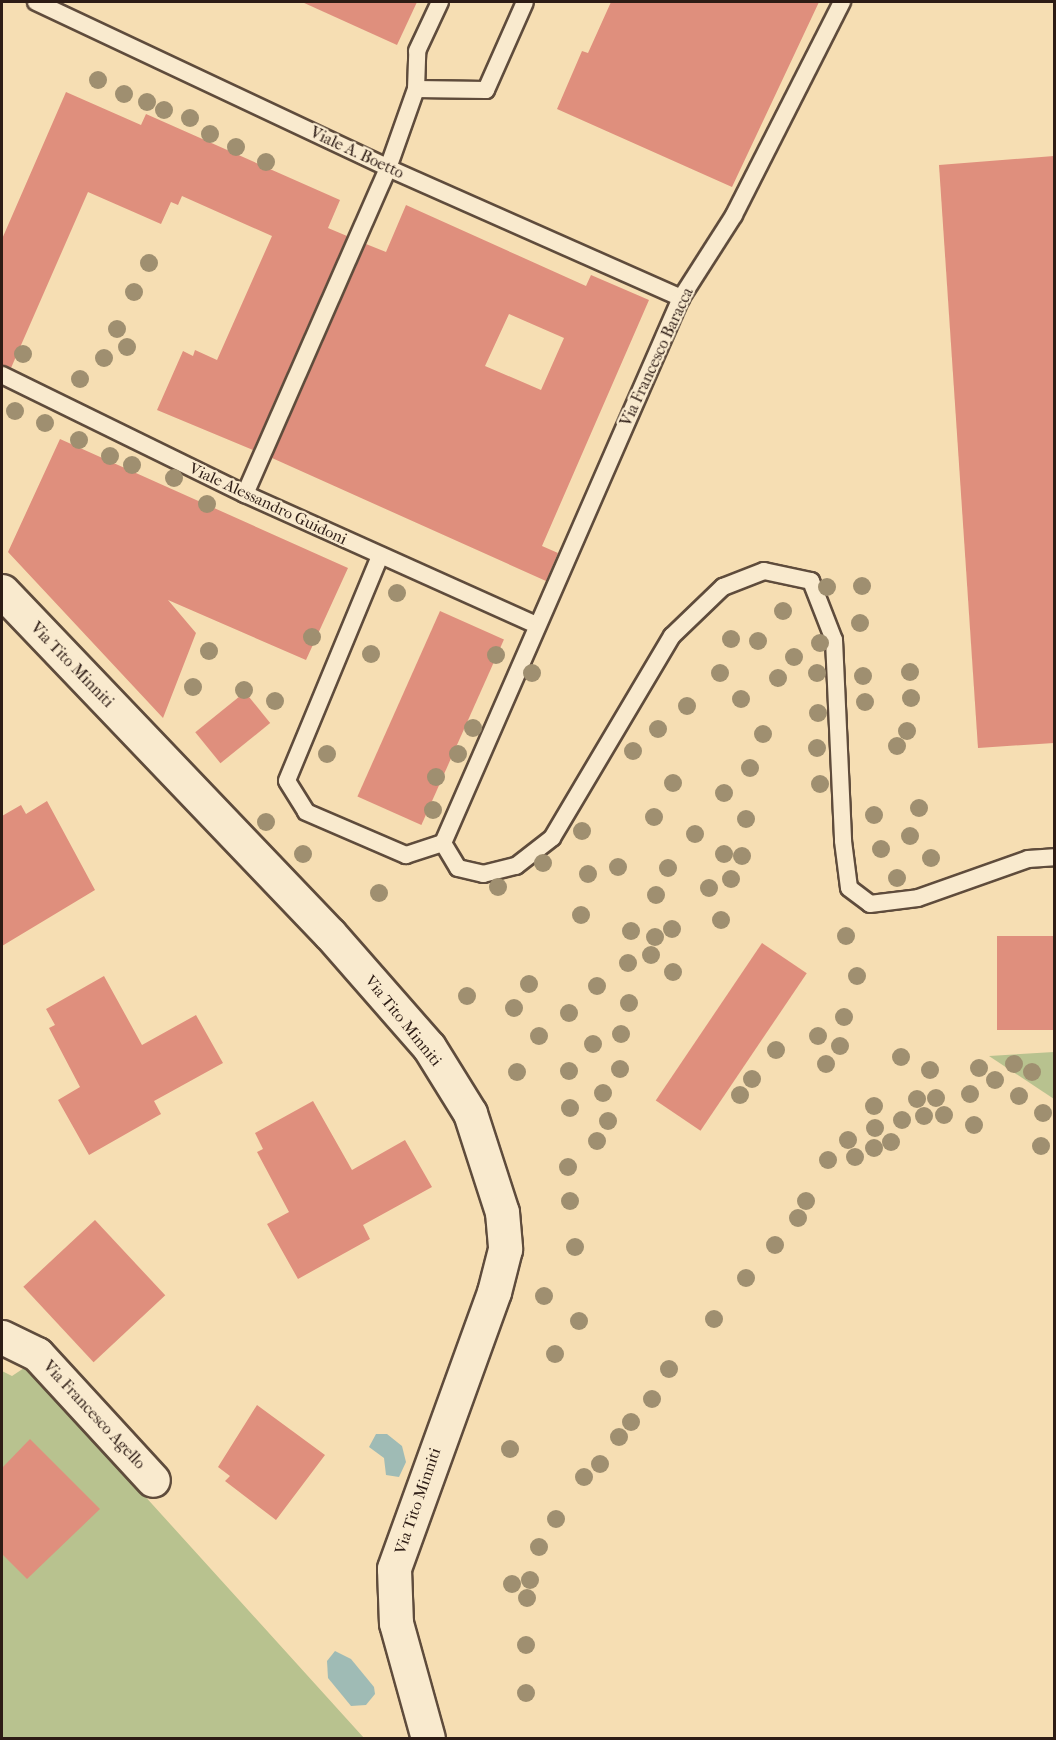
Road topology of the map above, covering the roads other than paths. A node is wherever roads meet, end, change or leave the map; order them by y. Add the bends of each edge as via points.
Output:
1 (36, 2) edge
2 (440, 2) edge
3 (525, 2) edge
4 (842, 2) edge
5 (416, 89) junction
6 (388, 168) junction
7 (681, 298) junction
8 (2, 375) edge
9 (245, 494) junction
10 (380, 556) junction
11 (2, 591) edge
12 (537, 625) junction
13 (443, 843) junction
14 (1054, 857) edge
15 (2, 1337) edge
16 (153, 1479) dead end
17 (428, 1738) edge

1 - 6 lane, Viale A. Boetto
2 - 5 lane via 417,51
3 - 5 lane via 486,90
4 - 7 lane, Via Francesco Baracca via 734,215
5 - 6 lane
6 - 7 lane, Viale A. Boetto
6 - 9 lane
7 - 12 lane, Via Francesco Baracca
8 - 9 lane, Viale Alessandro Guidoni
9 - 10 lane, Viale Alessandro Guidoni
10 - 12 lane, Viale Alessandro Guidoni
10 - 13 lane via 287,781 306,812 406,855
11 - 17 street, Via Tito Minniti via 330,934 429,1047 470,1113 502,1212 505,1249 494,1292 394,1569 396,1623
12 - 13 lane, Via Francesco Baracca
13 - 14 lane via 458,868 483,874 516,866 552,838 672,636 723,587 764,571 811,581 834,640 843,842 849,888 870,904 918,898 1028,859
15 - 16 street, Via Francesco Agello via 37,1354

